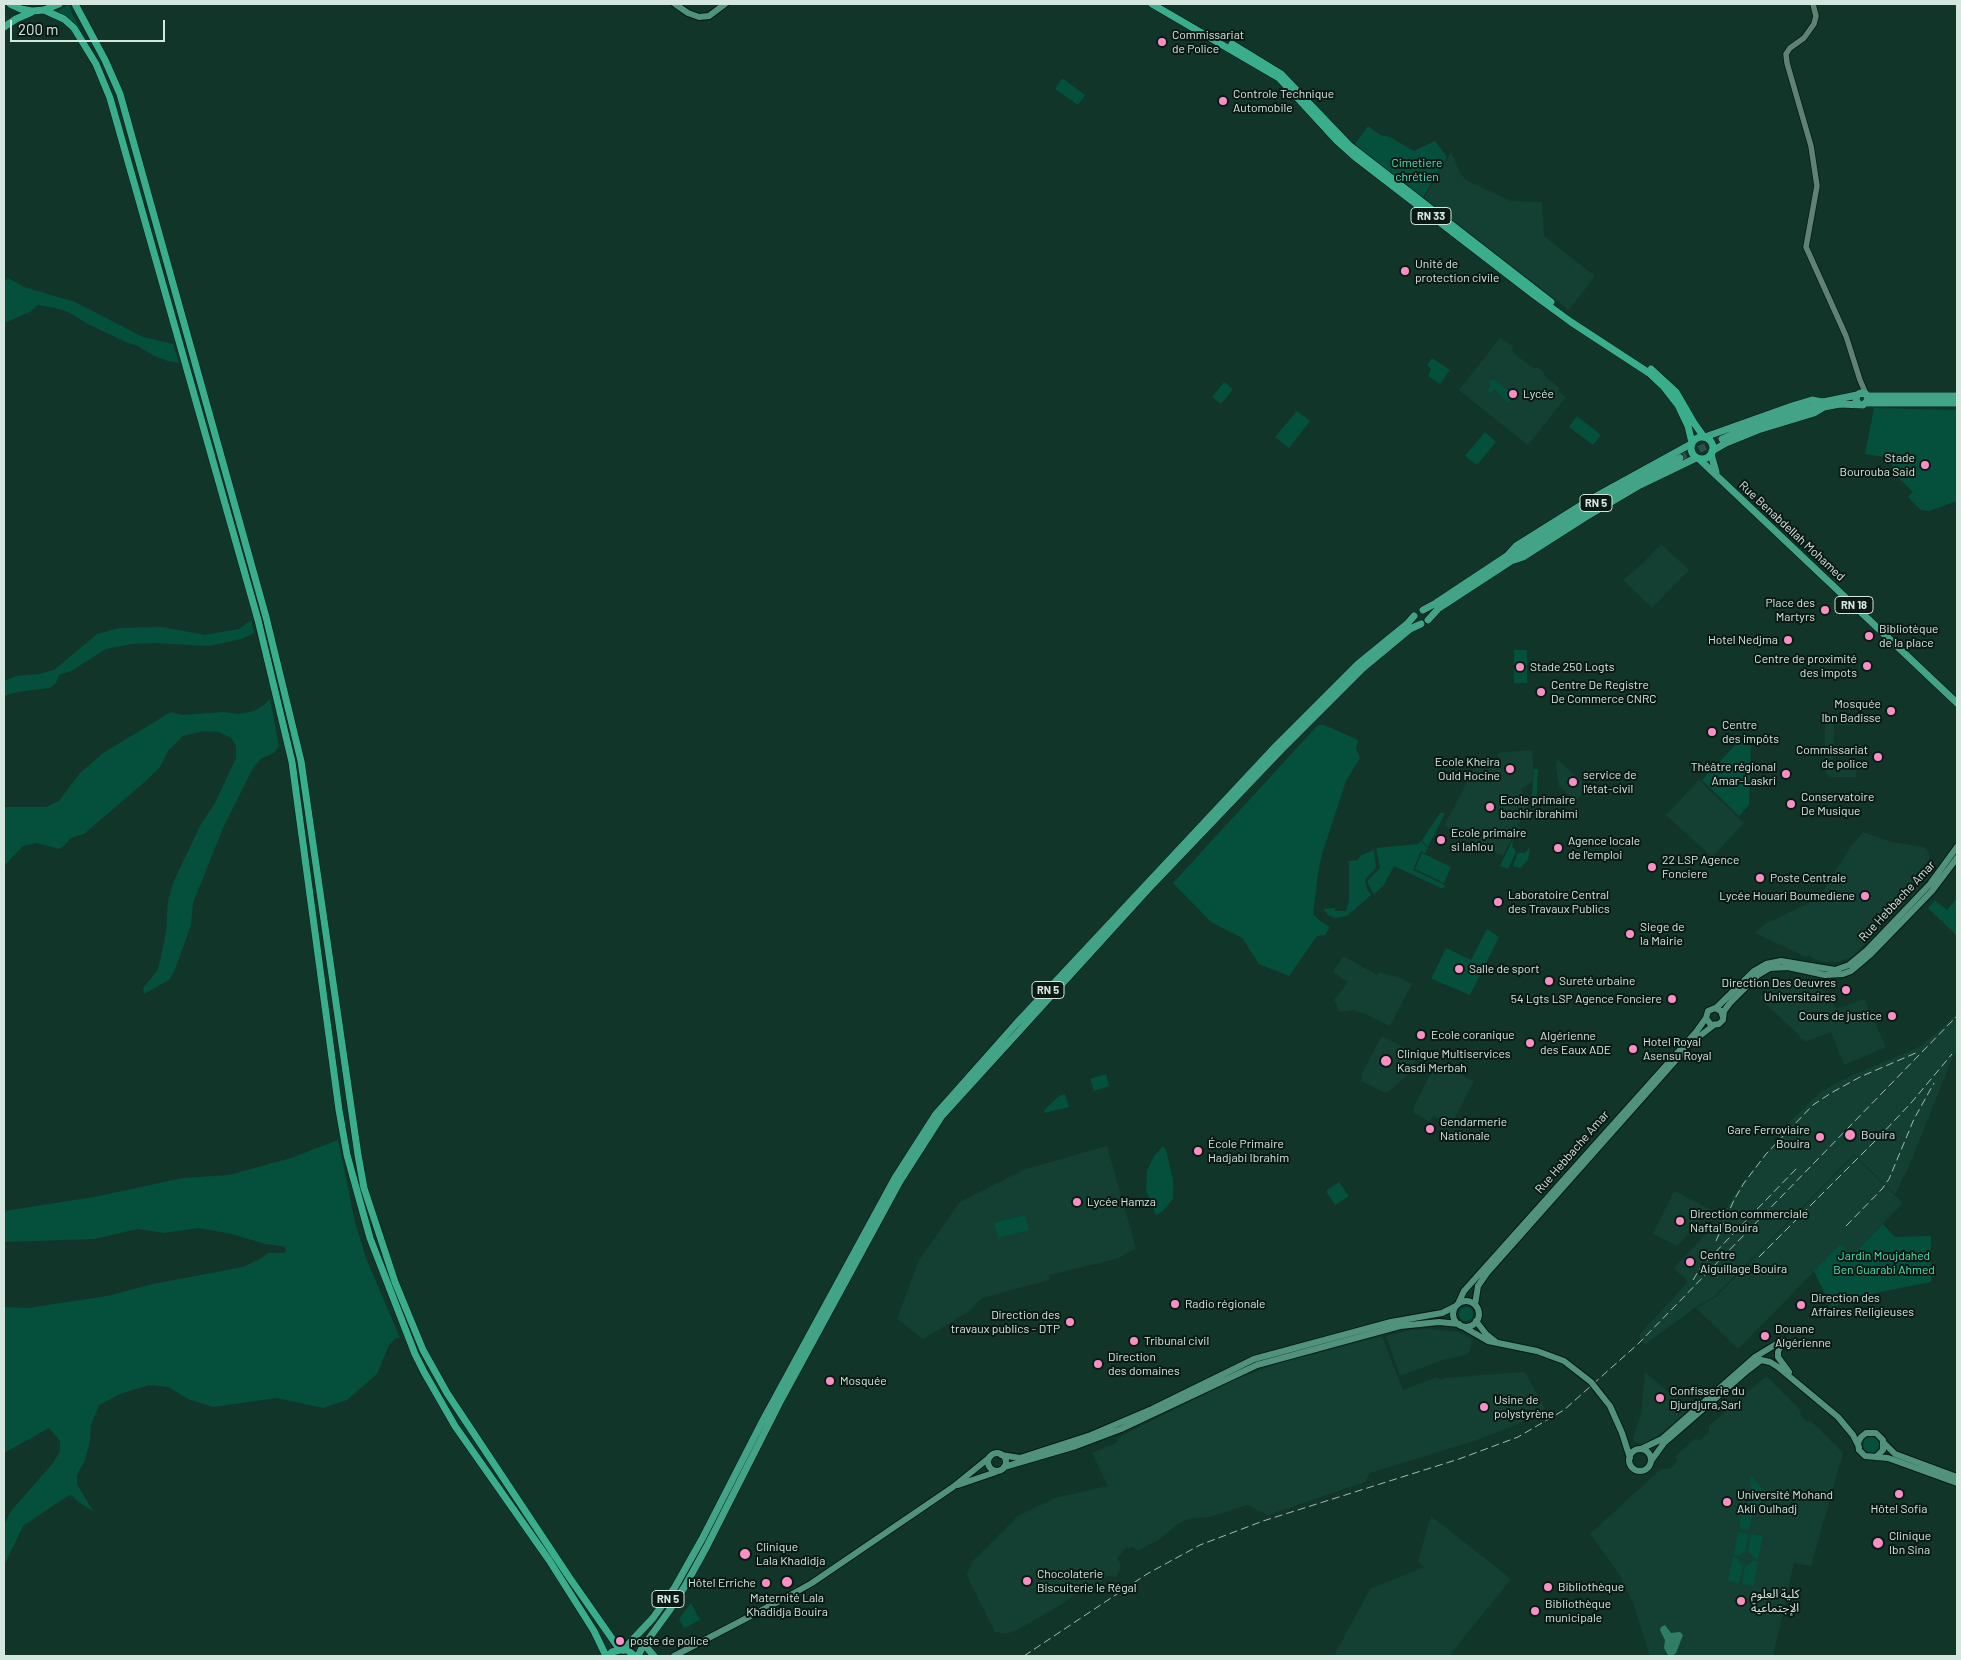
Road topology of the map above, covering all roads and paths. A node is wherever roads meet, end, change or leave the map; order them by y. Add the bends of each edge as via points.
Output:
1 (10, 4) edge
2 (59, 4) edge
3 (74, 4) edge
4 (675, 4) edge
5 (725, 4) edge
6 (1152, 4) edge
7 (1161, 4) edge
8 (1813, 4) edge
9 (44, 10) junction
10 (32, 11) junction
11 (4, 27) edge
12 (1863, 396) junction
13 (1957, 396) edge
14 (1957, 403) edge
15 (1821, 405) junction
16 (1705, 437) junction
17 (1722, 439) tunnel mouth
18 (1691, 444) junction
19 (1712, 452) junction
20 (1680, 458) tunnel mouth
21 (1698, 458) junction
22 (1720, 479) junction
23 (1511, 557) junction
24 (1422, 610) junction
25 (1414, 616) junction
26 (1428, 620) junction
27 (1421, 624) junction
28 (1957, 702) edge
29 (1957, 847) edge
30 (1957, 858) edge
31 (1716, 1008) junction
32 (1723, 1017) junction
33 (1706, 1018) junction
34 (1714, 1025) junction
35 (1464, 1291) junction
36 (1457, 1305) junction
37 (1475, 1305) junction
38 (1430, 1316) junction
39 (1476, 1321) junction
40 (1461, 1325) junction
41 (1499, 1344) junction
42 (1798, 1382) junction
43 (1622, 1433) junction
44 (1884, 1443) junction
45 (1858, 1447) junction
46 (1640, 1449) junction
47 (1001, 1455) junction
48 (990, 1457) junction
49 (1876, 1457) junction
50 (1630, 1458) junction
51 (1651, 1461) junction
52 (1001, 1469) junction
53 (1957, 1477) edge
54 (1957, 1484) edge
55 (952, 1487) junction
56 (648, 1640) junction
57 (621, 1650) junction
58 (607, 1656) edge
59 (637, 1656) edge
60 (654, 1656) edge
61 (674, 1656) edge

1 - 10 highway
2 - 9 highway
3 - 57 highway via 120,94 269,627 301,761 364,1188 395,1282 423,1350 447,1393
4 - 5 main road via 699,17 709,16
6 - 18 highway, RN 33 via 1278,78 1355,157 1534,295 1649,373 1678,404 1688,426
7 - 16 highway, RN 33 via 1281,74 1349,145 1571,318 1660,376 1676,392
8 - 12 street via 1814,24 1786,54 1811,146 1817,186 1806,247 1846,336
9 - 10 highway
9 - 58 highway via 64,19 74,28 96,64 110,98 258,620 292,762 339,1110 347,1155 370,1238 415,1354 432,1387 455,1426 549,1560
10 - 11 highway
12 - 13 main road
12 - 14 main road
12 - 15 main road
12 - 15 main road via 1863,405
15 - 16 main road via 1812,400
15 - 17 main road via 1765,421
15 - 19 main road via 1814,413 1758,430
16 - 18 highway via 1697,438
16 - 19 highway via 1711,441
18 - 21 highway via 1692,454
18 - 23 main road, RN 5 via 1591,499 1516,546
19 - 21 highway via 1707,458
19 - 22 main road, Rue Benabdellah Mohamed / RN 18
20 - 23 main road, RN 5 via 1590,506
21 - 22 main road, Rue Benabdellah Mohamed / RN 18
21 - 23 main road via 1626,492 1523,557
22 - 28 main road, Rue Benabdellah Mohamed / RN 18
23 - 24 main road, RN 5
23 - 26 main road, RN 5 via 1439,608
24 - 25 main road
24 - 26 main road via 1428,613
25 - 27 main road
25 - 57 main road, RN 5 via 1358,664 1270,752 936,1114 895,1178 675,1587 653,1618
26 - 27 main road
27 - 56 main road, RN 5 via 1410,629 1363,668 1282,750 1142,896 942,1117 900,1181 685,1586
29 - 31 main road, Rue Hebbache Amar via 1930,884 1849,965 1835,970 1781,961 1766,964 1754,971
30 - 32 main road, Rue Hebbache Amar via 1932,891 1851,971 1825,975 1788,967 1770,968 1740,993 1724,1011
31 - 32 main road
31 - 33 main road via 1708,1011
32 - 34 main road via 1719,1024
33 - 34 main road
33 - 35 main road, Rue Hebbache Amar
34 - 37 main road, Rue Hebbache Amar via 1692,1042 1487,1273 1478,1286
35 - 36 main road, Rue Hebbache Amar
35 - 38 main road via 1450,1305
36 - 37 main road via 1465,1301
36 - 38 main road
36 - 40 main road via 1453,1316
37 - 39 main road
38 - 47 main road via 1382,1324 1254,1360 1092,1435 1020,1458
39 - 40 main road via 1471,1326
39 - 41 main road
40 - 41 main road via 1488,1342
40 - 52 main road via 1439,1322 1400,1326 1257,1365 1121,1429
41 - 43 main road, bridge via 1537,1351 1564,1361 1591,1382 1610,1406
42 - 45 main road via 1848,1428
42 - 46 main road via 1778,1357 1783,1340 1755,1357 1662,1439
42 - 51 main road via 1770,1362 1758,1362 1664,1443
43 - 46 main road via 1628,1442
43 - 50 main road
44 - 45 main road via 1879,1434 1870,1432 1861,1437
44 - 49 main road via 1883,1450
44 - 53 main road via 1895,1454
45 - 49 main road via 1865,1456
46 - 50 main road
46 - 51 main road via 1649,1453
47 - 48 main road
47 - 52 main road via 1005,1459
48 - 52 main road via 990,1467
48 - 55 main road
49 - 54 main road via 1888,1458
50 - 51 main road via 1632,1466 1639,1470 1646,1469
52 - 55 main road
55 - 61 main road via 797,1592
56 - 59 main road, RN 5
56 - 60 main road via 648,1649
57 - 58 highway
57 - 59 highway

